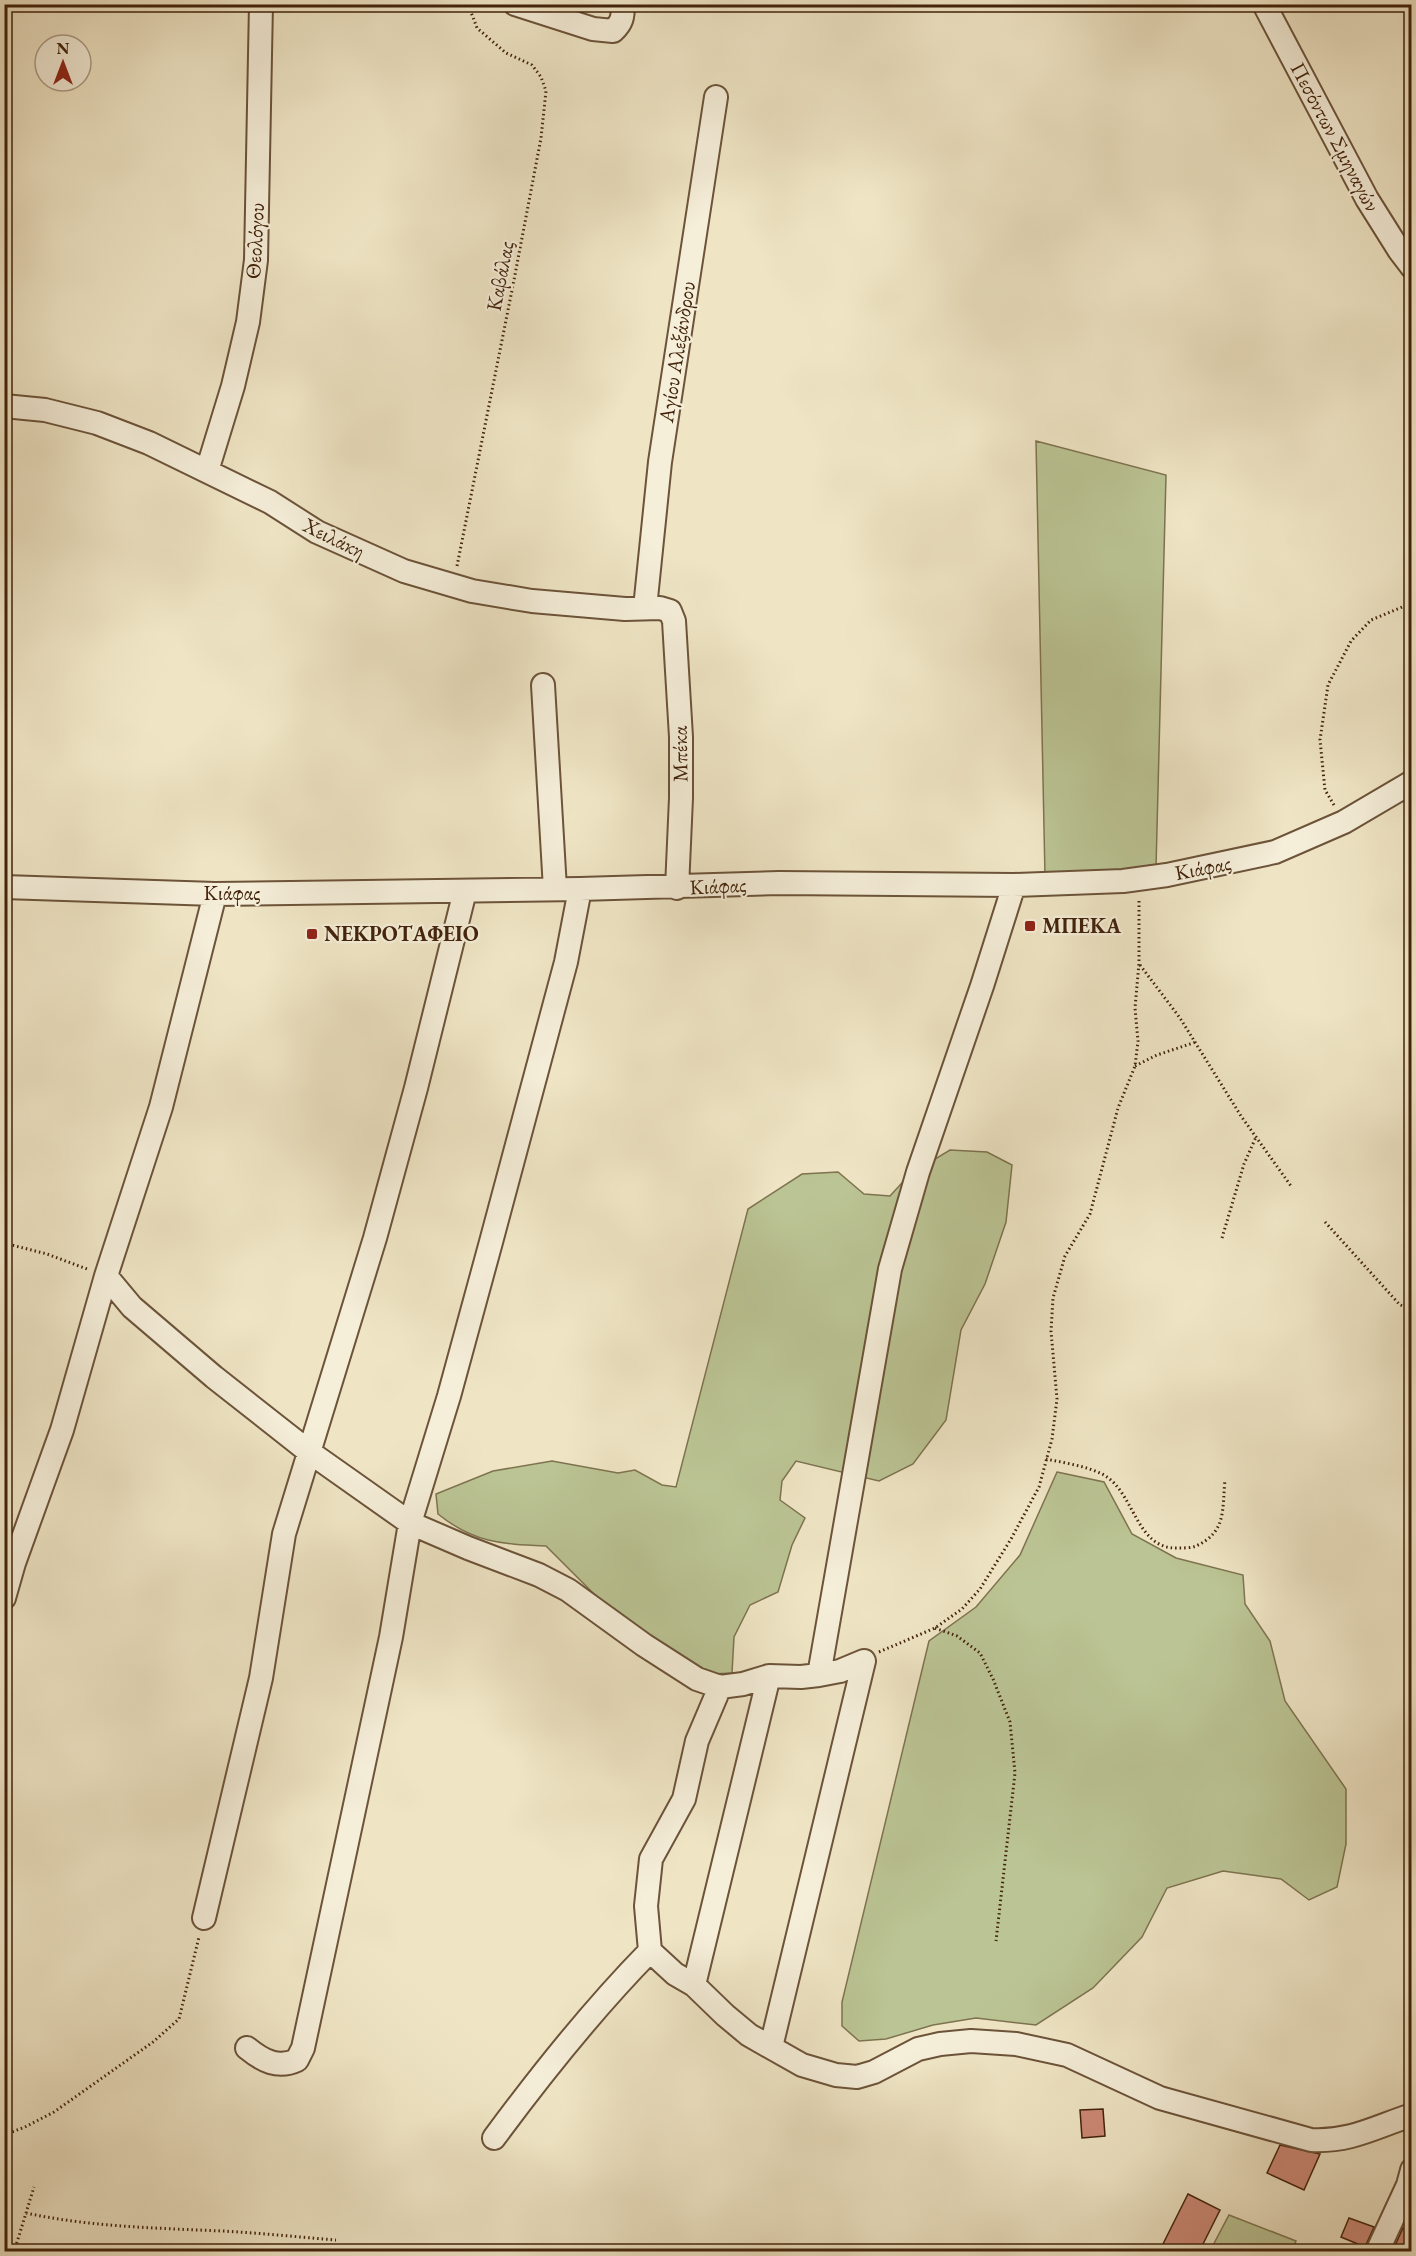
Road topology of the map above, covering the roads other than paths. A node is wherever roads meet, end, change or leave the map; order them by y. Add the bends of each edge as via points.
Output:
1 (261, 4) edge
2 (515, 4) edge
3 (623, 4) edge
4 (1264, 4) edge
5 (716, 97) dead end
6 (1412, 267) edge
7 (4, 406) edge
8 (207, 471) junction
9 (645, 608) junction
10 (674, 621) joint
11 (543, 684) dead end
12 (1412, 782) edge
13 (1014, 885) junction
14 (4, 887) edge
15 (676, 888) junction
16 (555, 889) junction
17 (580, 889) junction
18 (465, 891) junction
19 (215, 894) junction
20 (106, 1276) junction
21 (308, 1451) junction
22 (410, 1522) junction
23 (4, 1598) edge
24 (819, 1675) junction
25 (770, 1676) junction
26 (720, 1687) junction
27 (204, 1918) road end
28 (650, 1951) junction
29 (694, 1985) junction
30 (771, 2047) junction
31 (247, 2048) dead end
32 (1412, 2115) edge
33 (494, 2138) dead end
34 (1412, 2170) edge
35 (1377, 2252) edge

1 - 8 street, Θεολόγου via 256,260 248,322
2 - 3 street via 593,29 613,31 620,25
4 - 6 street, Πεσόντων Σμηναγών via 1367,198
5 - 9 street, Αγίου Αλεξάνδρου via 660,462
7 - 8 street, Χειλάκη via 45,410 97,423
8 - 9 street, Χειλάκη via 270,502 317,532 404,571 472,591 543,603
9 - 10 street, Χειλάκη via 665,609
10 - 15 street, Μπέκα via 681,737
11 - 16 street
12 - 13 street, Κιάφας via 1344,822 1275,852 1138,879
13 - 15 street, Κιάφας via 779,883
13 - 24 street via 918,1172 890,1269
14 - 19 street, Κιάφας
15 - 17 street, Κιάφας
16 - 17 street, Κιάφας
16 - 18 street, Κιάφας
17 - 22 street via 566,962 494,1231
18 - 19 street, Κιάφας
18 - 21 street via 375,1238
19 - 20 street via 160,1107
20 - 21 street via 150,1323
20 - 23 street via 62,1430
21 - 22 street
21 - 27 street via 284,1534 261,1678
22 - 26 street via 568,1590 644,1645 697,1678
22 - 31 street via 391,1637 303,2048 297,2060 285,2065 259,2058
24 - 25 street
24 - 30 street via 864,1661
25 - 26 street
25 - 29 street
26 - 28 street via 697,1741 684,1799 651,1859 646,1906
28 - 29 street
28 - 33 street via 531,2088
29 - 30 street via 749,2035
30 - 32 street via 802,2065 857,2077 918,2049 940,2044 971,2041 1042,2049 1067,2055 1160,2098 1311,2139 1332,2141 1354,2136
34 - 35 street

